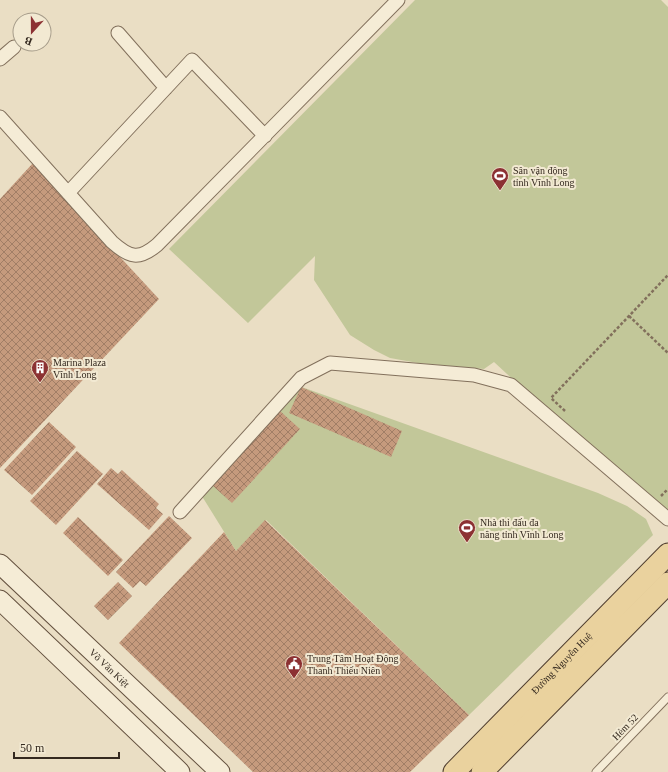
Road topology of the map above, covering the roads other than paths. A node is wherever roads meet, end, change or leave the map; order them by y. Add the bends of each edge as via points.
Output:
1 (398, 0) edge
2 (118, 33) dead end
3 (12, 49) edge
4 (0, 59) edge
5 (166, 88) junction
6 (0, 117) edge
7 (265, 136) junction
8 (68, 193) junction
9 (180, 512) dead end
10 (668, 519) edge
11 (668, 554) edge
12 (0, 564) edge
13 (668, 583) edge
14 (0, 600) edge
15 (668, 697) edge
16 (180, 772) edge
17 (220, 772) edge
18 (454, 772) edge
19 (482, 772) edge
20 (596, 772) edge

1 - 7 street
2 - 5 street
3 - 4 street
5 - 7 street via 192,60
5 - 8 street
6 - 8 street
7 - 8 street via 145,255 133,256 122,251
9 - 10 street via 301,378 330,363 474,375 511,385
11 - 18 main road, Đường Nguyễn Huệ
12 - 17 main road, Võ Văn Kiệt
13 - 19 main road, Đường Nguyễn Huệ
14 - 16 main road
15 - 20 lane, Hẻm 52

